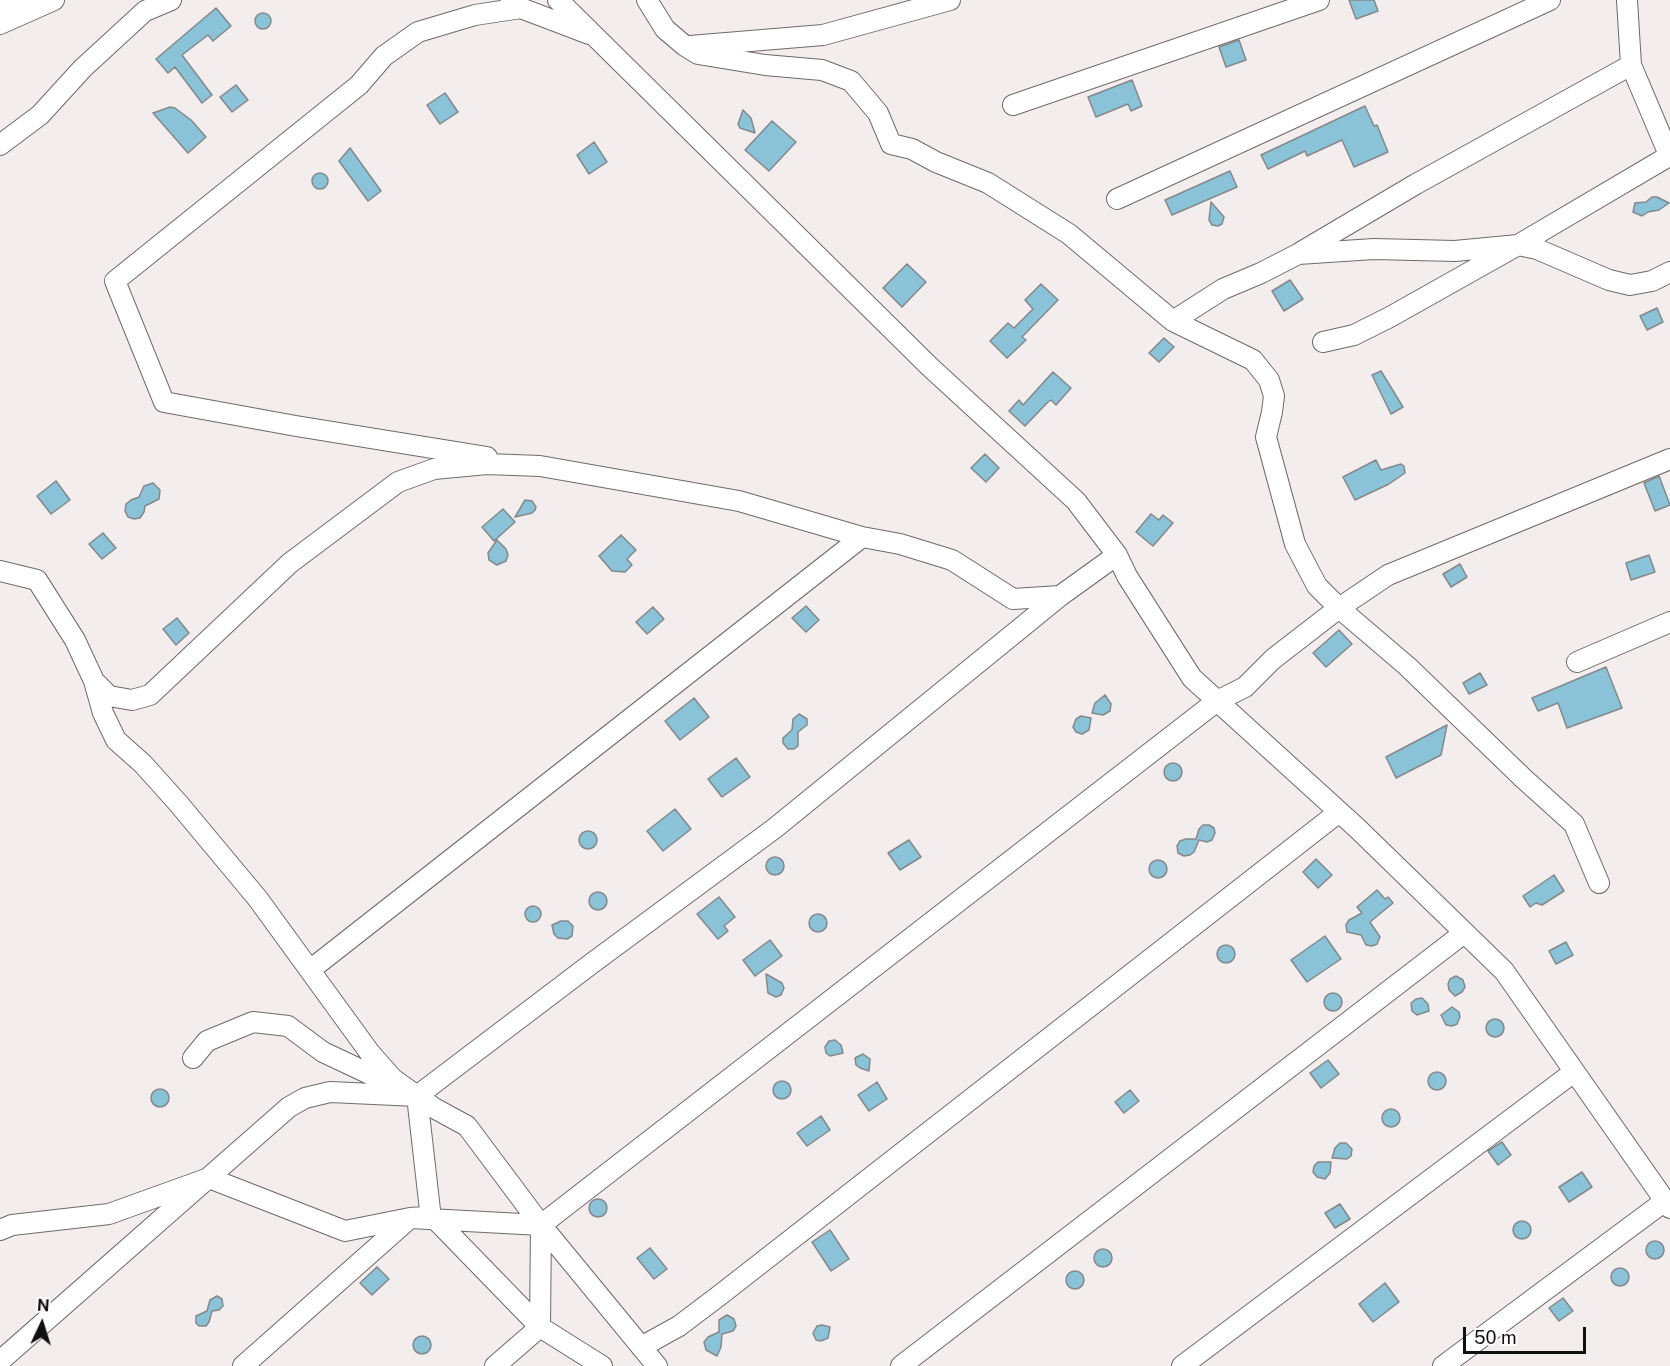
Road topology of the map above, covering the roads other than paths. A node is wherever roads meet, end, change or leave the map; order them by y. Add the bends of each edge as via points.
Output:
1 (171, 0) edge
2 (496, 0) edge
3 (558, 0) edge
4 (647, 0) edge
5 (662, 0) edge
6 (950, 0) edge
7 (1319, 0) edge
8 (1550, 0) edge
9 (1627, 0) edge
10 (45, 4) edge
11 (0, 6) edge
12 (522, 8) junction
13 (0, 24) edge
14 (665, 28) junction
15 (597, 38) junction
16 (685, 46) junction
17 (1631, 66) junction
18 (1013, 105) dead end
19 (0, 145) edge
20 (1670, 156) edge
21 (1117, 199) dead end
22 (1518, 245) junction
23 (1298, 254) junction
24 (1670, 272) edge
25 (1173, 321) junction
26 (1323, 342) dead end
27 (1670, 459) edge
28 (540, 466) junction
29 (862, 537) junction
30 (1117, 555) junction
31 (0, 571) edge
32 (1060, 596) junction
33 (1339, 608) junction
34 (1670, 622) edge
35 (1577, 662) dead end
36 (94, 681) junction
37 (1217, 701) junction
38 (1339, 812) junction
39 (1599, 883) dead end
40 (1464, 933) junction
41 (310, 970) junction
42 (193, 1058) dead end
43 (1574, 1072) junction
44 (417, 1096) junction
45 (209, 1178) junction
46 (1667, 1204) edge
47 (410, 1218) junction
48 (431, 1219) junction
49 (541, 1225) junction
50 (0, 1230) edge
51 (540, 1327) junction
52 (641, 1347) junction
53 (0, 1361) edge
54 (243, 1366) edge
55 (495, 1366) edge
56 (602, 1366) edge
57 (657, 1366) edge
58 (901, 1366) edge
59 (1182, 1366) edge
60 (1443, 1366) edge

1 - 19 street via 145,11 83,68 40,115
2 - 12 street
3 - 15 street
4 - 14 street
5 - 14 street
6 - 16 street via 823,35
7 - 18 street
8 - 21 street
9 - 17 street
10 - 11 street
10 - 13 street
12 - 15 street
12 - 28 street via 475,15 418,32 384,56 359,85 115,281 164,402
14 - 16 street
15 - 30 street via 930,367 1076,501
16 - 25 street via 715,58 822,70 850,81 878,112 891,144 912,149 988,183 1069,234
17 - 20 street
17 - 23 street
20 - 22 street
22 - 23 street via 1455,251 1374,249
22 - 24 street via 1538,249 1629,285 1652,281
22 - 26 street via 1381,322 1354,335
23 - 25 street via 1223,289
25 - 33 street via 1253,360 1269,380 1274,396 1266,437 1295,544 1317,586
27 - 33 street via 1388,575
28 - 29 street via 739,501
28 - 36 street via 487,464 434,469 398,482 290,563 150,695 132,700 109,696
29 - 32 street via 952,560 1013,598
29 - 41 street
30 - 32 street
30 - 37 street via 1192,678
31 - 36 street via 37,580 75,640
32 - 44 street via 775,828
33 - 37 street via 1273,659 1245,687
33 - 39 street via 1407,666 1574,824
34 - 35 street
36 - 41 street via 117,740 178,803 258,899
37 - 38 street
37 - 49 street
38 - 40 street
38 - 52 street via 720,1295 679,1326
40 - 43 street via 1504,971
40 - 58 street
41 - 44 street via 370,1053 393,1079
42 - 44 street via 207,1041 253,1022 288,1026 323,1052
43 - 46 street
43 - 59 street
44 - 45 street via 330,1092 305,1098 289,1107
44 - 48 street
44 - 49 street via 467,1126
45 - 47 street via 345,1231
45 - 50 street via 109,1214 12,1225
45 - 53 street
46 - 60 street
47 - 48 street
47 - 54 street
48 - 49 street
48 - 51 street
49 - 51 street
49 - 52 street
51 - 55 street
51 - 56 street
52 - 57 street

